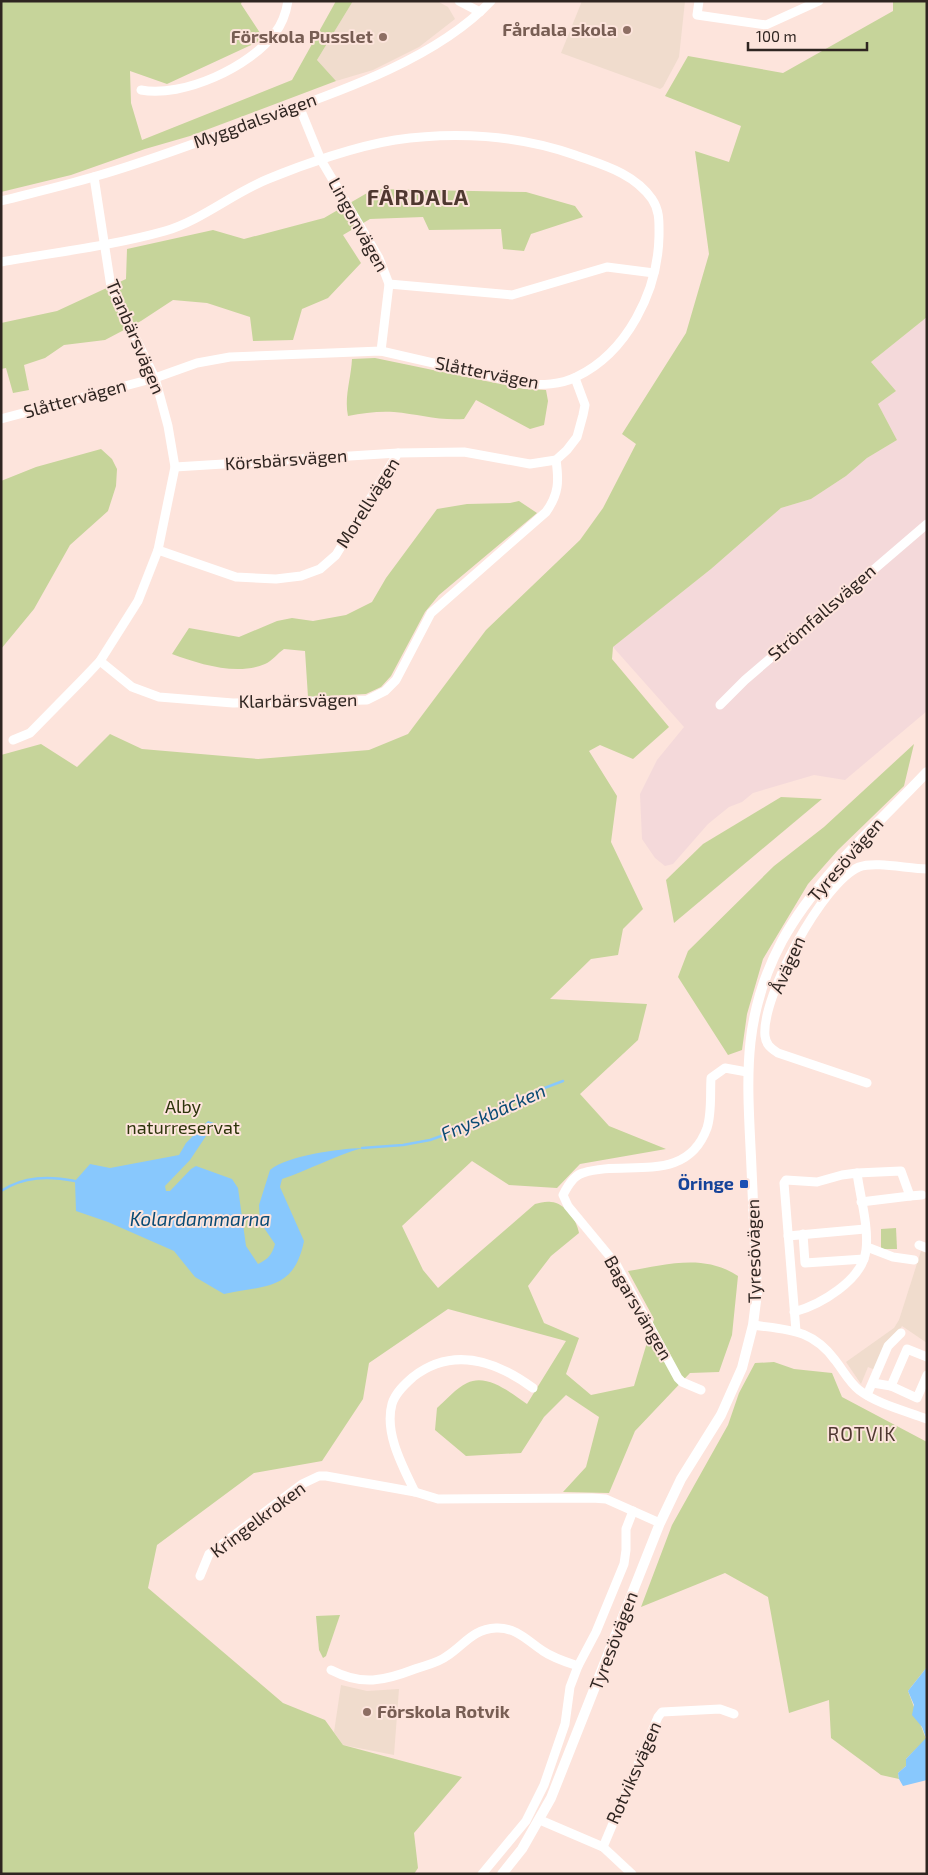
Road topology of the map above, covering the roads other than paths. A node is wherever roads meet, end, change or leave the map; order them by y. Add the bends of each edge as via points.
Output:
1 (288, 1) edge
2 (459, 1) edge
3 (491, 1) edge
4 (699, 1) edge
5 (819, 1) edge
6 (480, 12) junction
7 (142, 90) dead end
8 (299, 106) junction
9 (321, 160) junction
10 (94, 177) junction
11 (1, 201) edge
12 (103, 244) junction
13 (1, 262) edge
14 (654, 273) junction
15 (389, 284) junction
16 (381, 351) junction
17 (155, 378) junction
18 (575, 378) junction
19 (1, 419) edge
20 (398, 453) junction
21 (556, 460) junction
22 (175, 466) junction
23 (927, 524) edge
24 (158, 550) junction
25 (100, 660) junction
26 (720, 705) dead end
27 (13, 740) dead end
28 (927, 772) edge
29 (927, 779) edge
30 (900, 801) junction
31 (927, 869) edge
32 (747, 1072) junction
33 (867, 1084) dead end
34 (857, 1173) junction
35 (922, 1195) dead end
36 (910, 1196) junction
37 (861, 1202) junction
38 (864, 1229) junction
39 (803, 1234) junction
40 (788, 1236) junction
41 (867, 1247) junction
42 (864, 1259) junction
43 (914, 1260) dead end
44 (794, 1312) junction
45 (753, 1325) junction
46 (796, 1331) junction
47 (901, 1333) dead end
48 (927, 1357) edge
49 (927, 1375) edge
50 (873, 1383) junction
51 (891, 1386) junction
52 (533, 1388) dead end
53 (701, 1390) dead end
54 (867, 1395) junction
55 (927, 1419) edge
56 (415, 1492) junction
57 (633, 1511) junction
58 (660, 1523) junction
59 (200, 1576) dead end
60 (578, 1666) junction
61 (330, 1670) dead end
62 (734, 1714) dead end
63 (540, 1820) junction
64 (602, 1847) junction
65 (482, 1874) edge
66 (502, 1874) edge
67 (632, 1874) edge

1 - 7 street via 276,33 264,46 233,68 214,78 167,92
2 - 6 street
3 - 6 street, Myggdalsvägen
4 - 5 street via 697,15 766,24
6 - 8 street, Myggdalsvägen via 424,52
8 - 9 street, Lingonvägen
8 - 10 street, Myggdalsvägen
9 - 12 street, Slåttervägen via 266,180 167,230
9 - 14 street, Slåttervägen via 395,140 449,136 501,138 566,152 631,178 653,201 660,217
9 - 15 street, Lingonvägen via 379,258
10 - 11 street, Myggdalsvägen
10 - 12 street, Tranbärsvägen
12 - 13 street, Slåttervägen
12 - 17 street, Tranbärsvägen via 110,287
14 - 15 street via 607,267 512,295
14 - 18 street, Slåttervägen via 631,327 604,359
15 - 16 street, Lingonvägen
16 - 17 street, Slåttervägen via 230,356 197,363
16 - 18 street, Slåttervägen via 524,384 547,385
17 - 19 street, Slåttervägen
17 - 22 street, Tranbärsvägen
18 - 21 street via 585,406 583,415 577,437
20 - 21 street, Morellvägen via 464,452 530,464
20 - 22 street, Körsbärsvägen
20 - 24 street, Morellvägen via 336,555 320,569 301,576 276,579 236,577
21 - 25 street, Klarbärsvägen via 559,484 555,499 546,512 431,613 396,680 385,692 367,700 233,703 159,697 132,687
22 - 24 street, Tranbärsvägen
23 - 26 street, Strömfallsvägen
24 - 25 street, Tranbärsvägen via 138,601
25 - 27 street, Tranbärsvägen via 30,733
28 - 30 main road, Tyresövägen
29 - 30 main road, Tyresövägen
30 - 32 main road, Tyresövägen via 847,855 803,909 783,940 760,994 750,1031
31 - 33 street, Åvägen via 870,864 847,874 811,918 777,985 764,1034 769,1046 778,1053
32 - 45 main road, Tyresövägen via 757,1293
32 - 53 street, Bagarsvängen via 725,1068 711,1078 708,1126 700,1144 687,1157 658,1166 581,1173 563,1195 568,1206 616,1264 678,1378
34 - 36 street via 901,1171
34 - 37 street
34 - 40 street via 817,1182 786,1180
35 - 36 street
36 - 37 street
37 - 38 street
38 - 39 street
38 - 41 street
39 - 40 street
39 - 42 street via 805,1263
40 - 44 street
41 - 42 street
41 - 43 street via 893,1258
42 - 44 street via 857,1270 825,1300
44 - 46 street
45 - 46 street
45 - 58 main road, Tyresövägen via 742,1368 721,1415 681,1479
46 - 54 street via 821,1343 850,1382
47 - 50 street via 888,1346
48 - 51 street via 907,1349
49 - 51 street via 918,1398
50 - 51 street
50 - 54 street
52 - 56 street via 500,1367 473,1359 443,1362 411,1380 395,1398 391,1413 395,1446
54 - 55 street
56 - 57 street, Kringelkroken via 438,1498 606,1499
56 - 59 street, Kringelkroken via 319,1476 302,1484 209,1554
57 - 58 street, Kringelkroken
57 - 60 street via 626,1529 624,1564
58 - 63 main road, Tyresövägen
60 - 61 street via 544,1652 514,1632 495,1628 472,1634 446,1657 396,1678 358,1679 343,1677
60 - 65 street via 570,1687 565,1724 544,1784 526,1821
62 - 64 street, Rotviksvägen via 720,1709 662,1712
63 - 64 street
63 - 66 main road, Tyresövägen
64 - 67 street

